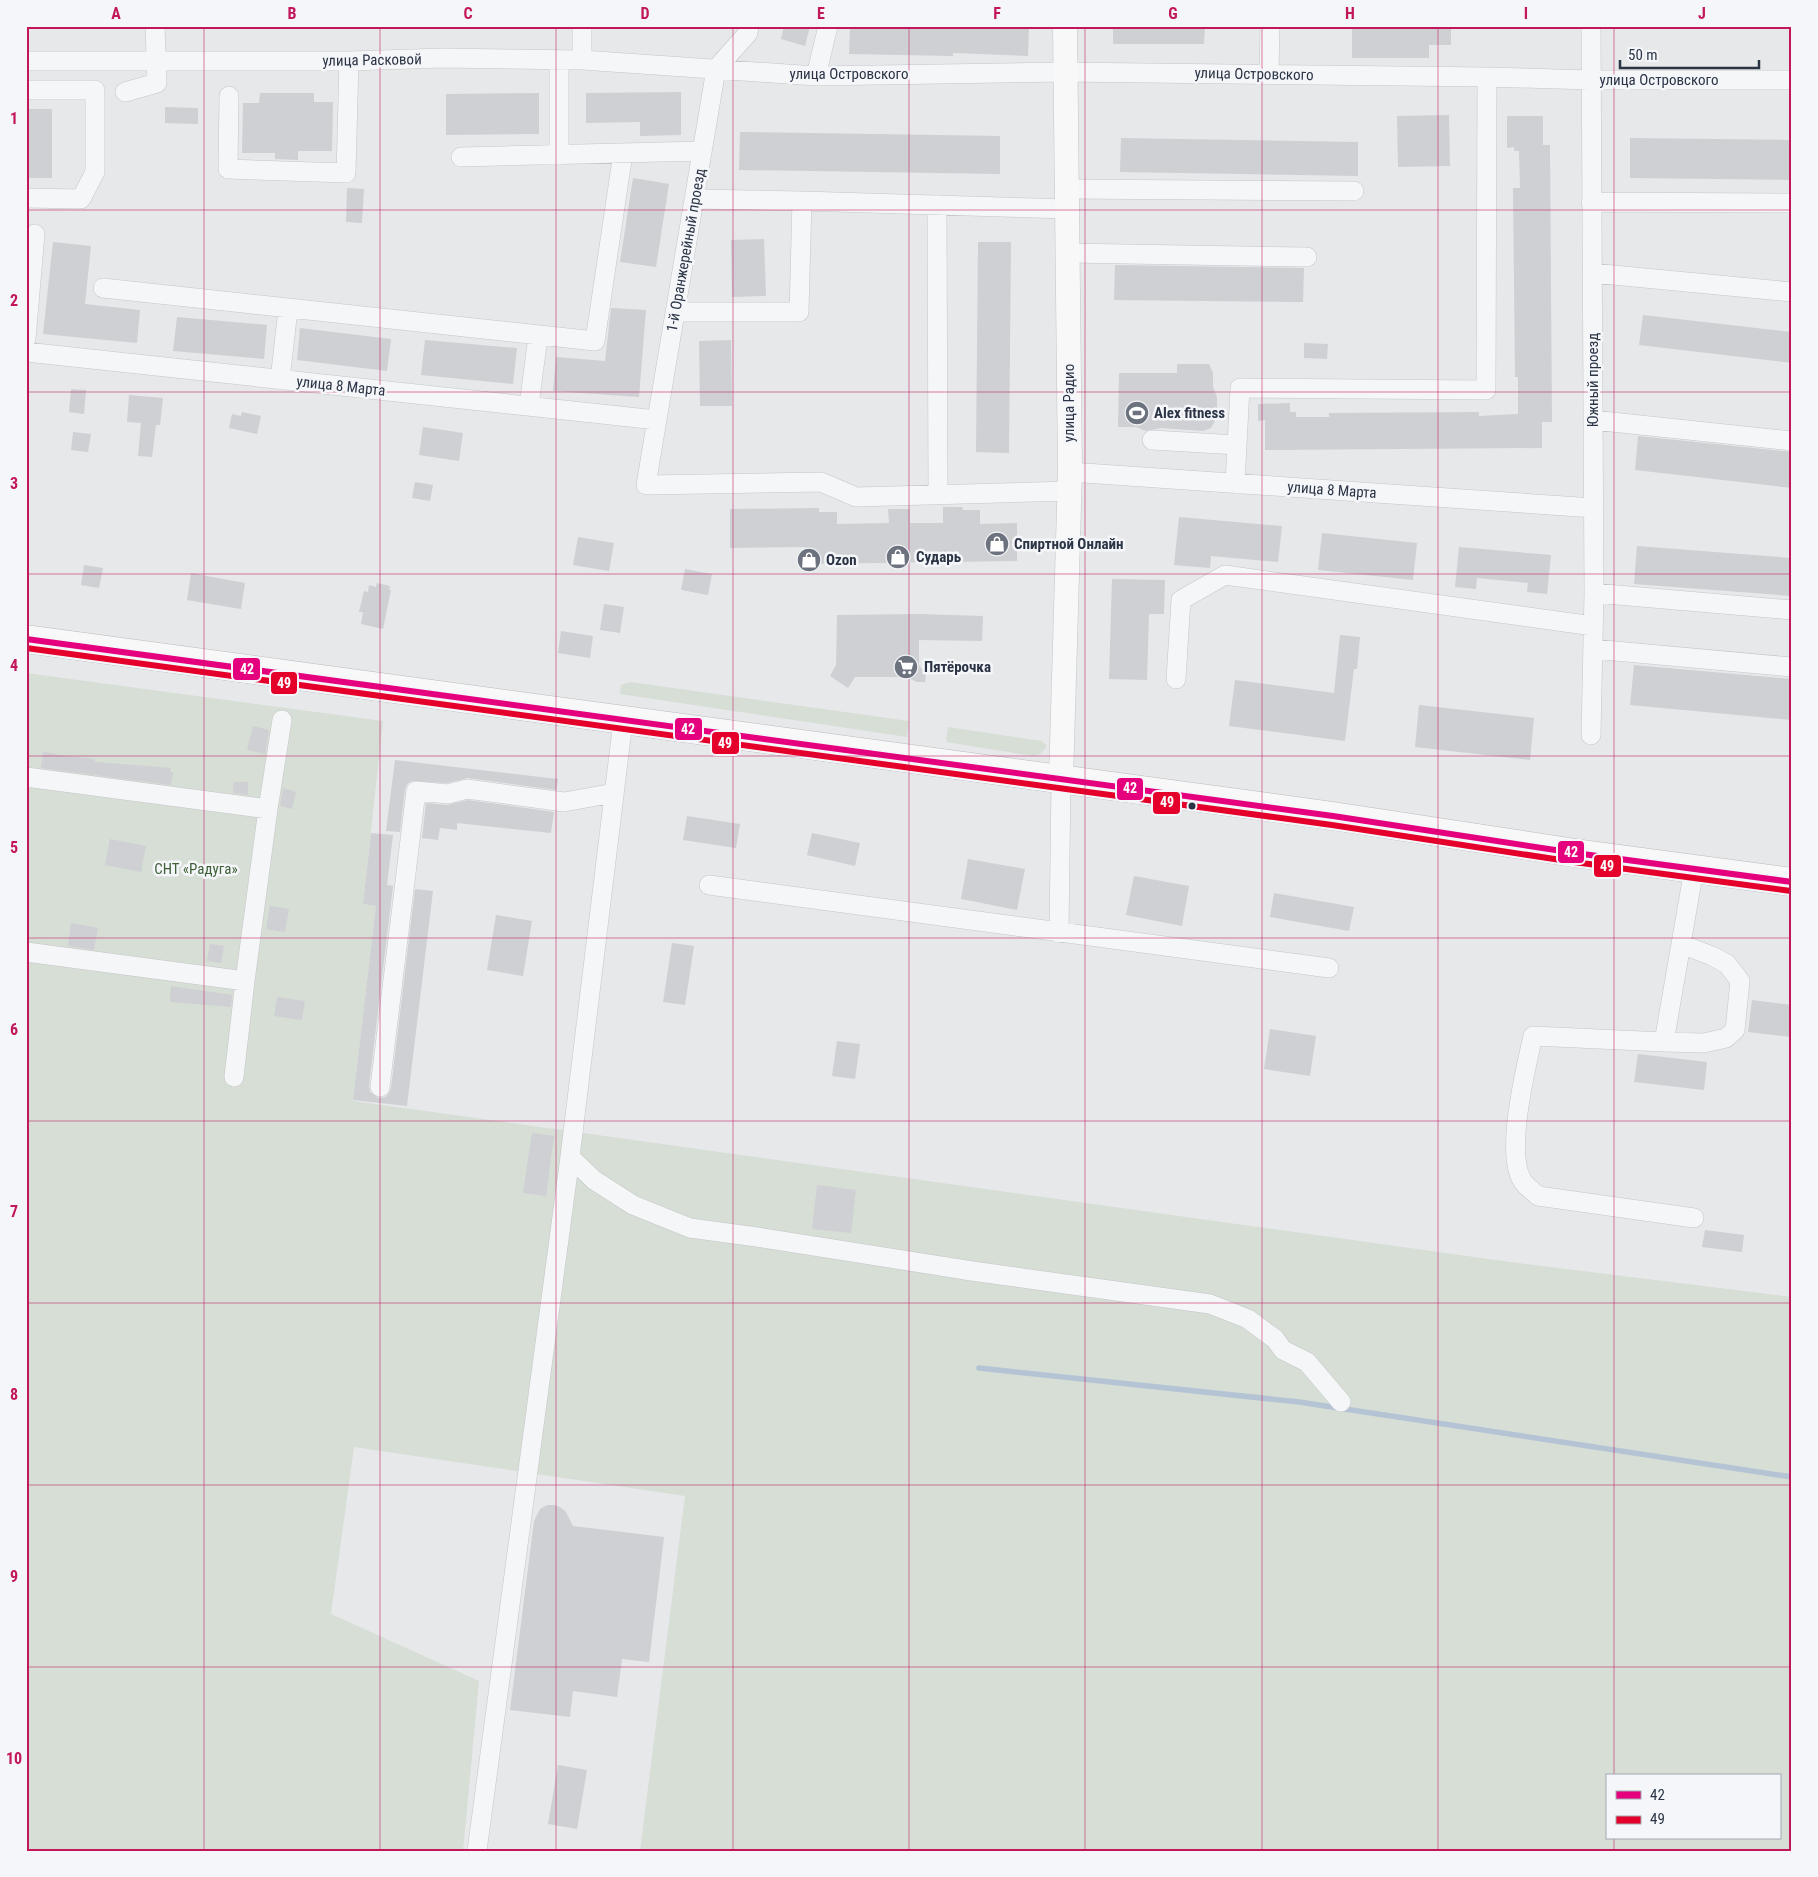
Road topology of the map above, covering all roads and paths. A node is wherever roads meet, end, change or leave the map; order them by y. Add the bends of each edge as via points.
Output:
1 (155, 26) edge
2 (582, 26) edge
3 (749, 26) edge
4 (828, 26) edge
5 (1065, 26) edge
6 (1270, 26) edge
7 (1591, 26) edge
8 (349, 60) junction
9 (558, 60) junction
10 (582, 60) junction
11 (157, 61) junction
12 (26, 62) edge
13 (716, 69) junction
14 (1064, 72) junction
15 (1269, 74) junction
16 (816, 76) junction
17 (1487, 76) junction
18 (1591, 80) junction
19 (1792, 80) edge
20 (26, 90) edge
21 (125, 92) dead end
22 (229, 96) dead end
23 (702, 151) junction
24 (623, 153) junction
25 (559, 155) junction
26 (461, 157) dead end
27 (1354, 191) dead end
28 (26, 198) edge
29 (694, 199) junction
30 (1068, 199) junction
31 (802, 201) junction
32 (1591, 202) junction
33 (1792, 203) edge
34 (937, 205) junction
35 (35, 234) dead end
36 (1068, 253) junction
37 (1307, 257) dead end
38 (1592, 273) junction
39 (103, 288) dead end
40 (1792, 292) edge
41 (288, 309) junction
42 (675, 312) junction
43 (538, 336) junction
44 (26, 339) edge
45 (26, 352) edge
46 (280, 380) junction
47 (530, 406) junction
48 (657, 420) junction
49 (1593, 420) junction
50 (1152, 440) dead end
51 (1792, 442) edge
52 (1237, 445) junction
53 (1070, 481) junction
54 (1236, 484) junction
55 (646, 485) joint
56 (938, 495) junction
57 (1594, 508) junction
58 (1594, 593) junction
59 (1792, 610) edge
60 (1593, 626) junction
61 (26, 639) edge
62 (1593, 649) junction
63 (1792, 667) edge
64 (1176, 679) dead end
65 (282, 720) dead end
66 (623, 721) junction
67 (1591, 735) dead end
68 (26, 777) edge
69 (1061, 780) junction
70 (614, 793) junction
71 (268, 809) junction
72 (1694, 869) junction
73 (1792, 882) edge
74 (709, 885) dead end
75 (1058, 933) junction
76 (1681, 944) junction
77 (26, 952) edge
78 (1329, 968) dead end
79 (245, 981) junction
80 (1664, 1042) junction
81 (234, 1077) dead end
82 (380, 1087) dead end
83 (570, 1157) junction
84 (1694, 1218) dead end
85 (1340, 1402) dead end
86 (477, 1851) edge

1 - 11 street
2 - 10 street
3 - 13 street via 748,33
4 - 16 street
5 - 14 main road, улица Радио
6 - 15 street
7 - 18 street, Южный проезд
8 - 9 street, улица Расковой
8 - 11 street, улица Расковой
8 - 22 street via 346,173 228,169
9 - 10 street, улица Расковой
9 - 25 street
10 - 13 street, улица Расковой
11 - 12 street, улица Расковой
11 - 21 street via 157,83
13 - 16 street, улица Островского
13 - 23 street, 1-й Оранжерейный проезд
14 - 15 street, улица Островского
14 - 16 street, улица Островского
14 - 30 main road, улица Радио
15 - 17 street, улица Островского
17 - 18 street, улица Островского
17 - 52 street via 1486,390 1240,388
18 - 19 street, улица Островского
18 - 32 street, Южный проезд
20 - 28 street via 95,90 95,172 81,198
23 - 24 street
23 - 29 street, 1-й Оранжерейный проезд
24 - 25 street
24 - 43 street via 595,341
25 - 26 street
27 - 30 street
29 - 31 street
29 - 42 street, 1-й Оранжерейный проезд
30 - 34 street
30 - 36 main road, улица Радио
31 - 34 street
31 - 42 street via 799,312
32 - 33 street
32 - 38 street, Южный проезд
34 - 56 street
35 - 44 street
36 - 37 street
36 - 53 main road, улица Радио
38 - 40 street
38 - 49 street, Южный проезд
39 - 41 street
41 - 43 street
41 - 46 street
42 - 48 street, 1-й Оранжерейный проезд
43 - 47 street
45 - 46 street, улица 8 Марта
46 - 47 street, улица 8 Марта
47 - 48 street, улица 8 Марта
48 - 55 street, 1-й Оранжерейный проезд
49 - 51 street
49 - 57 street, Южный проезд
50 - 52 street
52 - 54 street
53 - 54 street, улица 8 Марта
53 - 56 street, улица 8 Марта
53 - 69 main road, улица Радио
54 - 57 street, улица 8 Марта
55 - 56 street, улица 8 Марта via 821,482 856,497
57 - 58 street, Южный проезд
58 - 59 street
58 - 60 street, Южный проезд
60 - 62 street, Южный проезд
60 - 64 street via 1226,575 1181,600
61 - 66 highway
62 - 63 street
62 - 67 street, Южный проезд
65 - 71 street
66 - 69 highway
66 - 70 street
68 - 71 street
69 - 72 highway
69 - 75 street
70 - 82 street via 564,802 467,790 448,794 416,791
70 - 83 street
71 - 79 street
72 - 73 highway
72 - 76 street
74 - 75 street
75 - 78 street
76 - 80 street
76 - 80 street via 1727,964 1740,981 1735,1030 1726,1038 1704,1043
77 - 79 street
79 - 81 street
80 - 84 street via 1533,1036 1519,1100 1515,1154 1521,1180 1538,1196
83 - 85 street via 594,1180 633,1205 690,1228 1210,1304 1248,1319 1275,1339 1283,1350 1307,1362
83 - 86 street

